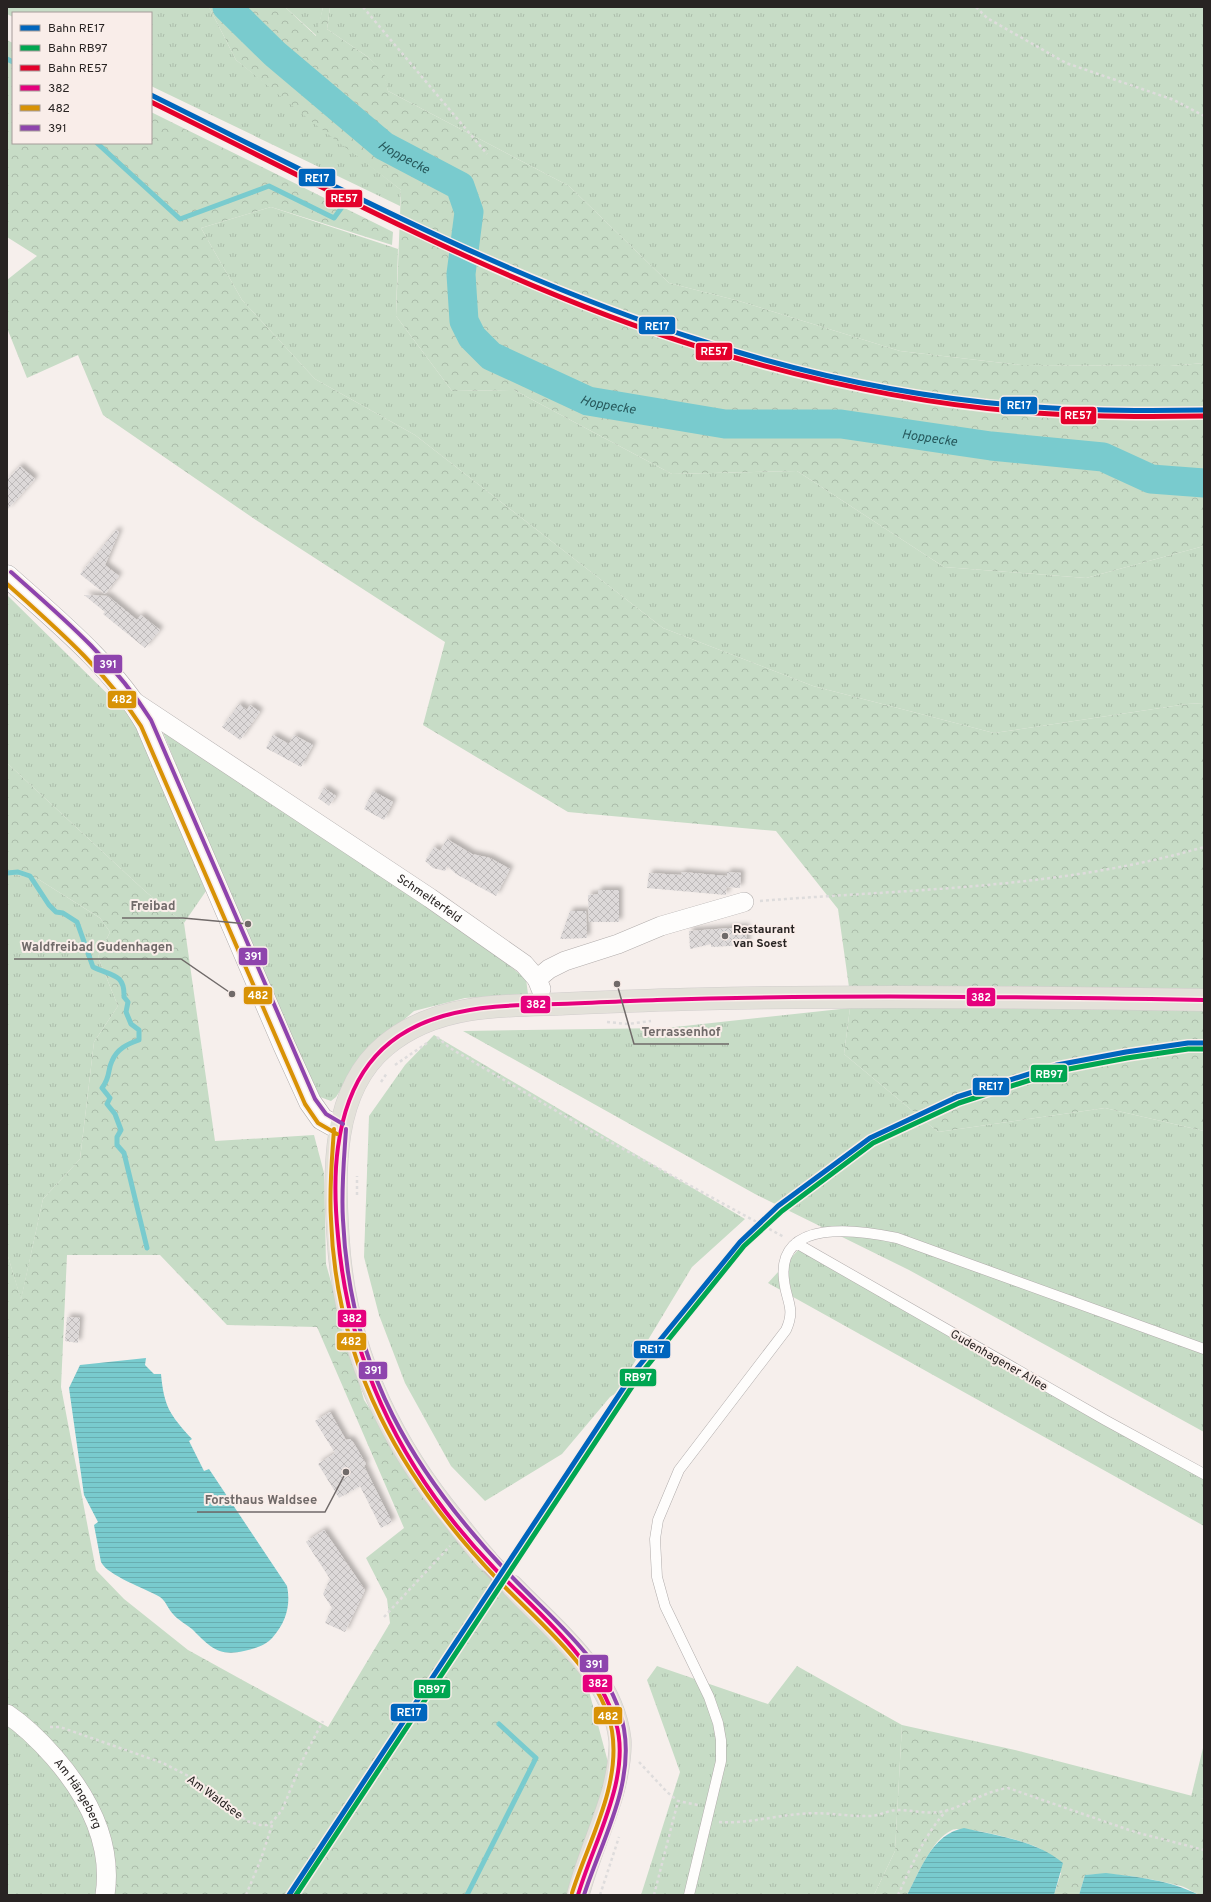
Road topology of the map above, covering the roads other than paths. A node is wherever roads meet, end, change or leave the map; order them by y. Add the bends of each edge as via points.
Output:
1 (7, 576) edge
2 (133, 701) junction
3 (744, 902) road end
4 (1204, 1000) edge
5 (340, 1129) junction
6 (796, 1243) junction
7 (1204, 1349) edge
8 (1204, 1474) edge
9 (487, 1560) tunnel mouth
10 (512, 1586) tunnel mouth
11 (7, 1714) edge
12 (105, 1895) edge
13 (578, 1895) edge
14 (689, 1895) edge

1 - 2 main road, Schmelterfeld via 66,630
2 - 3 street, Schmelterfeld via 430,898 524,964 539,984 549,969 565,961 618,944 661,926
2 - 5 main road, Schmelterfeld via 146,723 310,1102 322,1119
4 - 5 main road via 895,996 684,1000 469,1010 435,1031 408,1030 388,1044 372,1059 356,1084
5 - 9 main road via 336,1185 339,1253 346,1304 357,1347 373,1390 418,1473
6 - 7 lane via 818,1232 834,1231 863,1231 897,1238
6 - 8 lane, Gudenhagener Allee
6 - 14 lane via 786,1259 783,1270 792,1311 786,1330 679,1470 658,1520 655,1540 656,1570 665,1606 709,1697 721,1740 721,1761
10 - 13 main road via 584,1663 604,1692 618,1727 620,1756 613,1790
11 - 12 street, Am Hängeberg via 26,1728 64,1769 95,1817 107,1863

